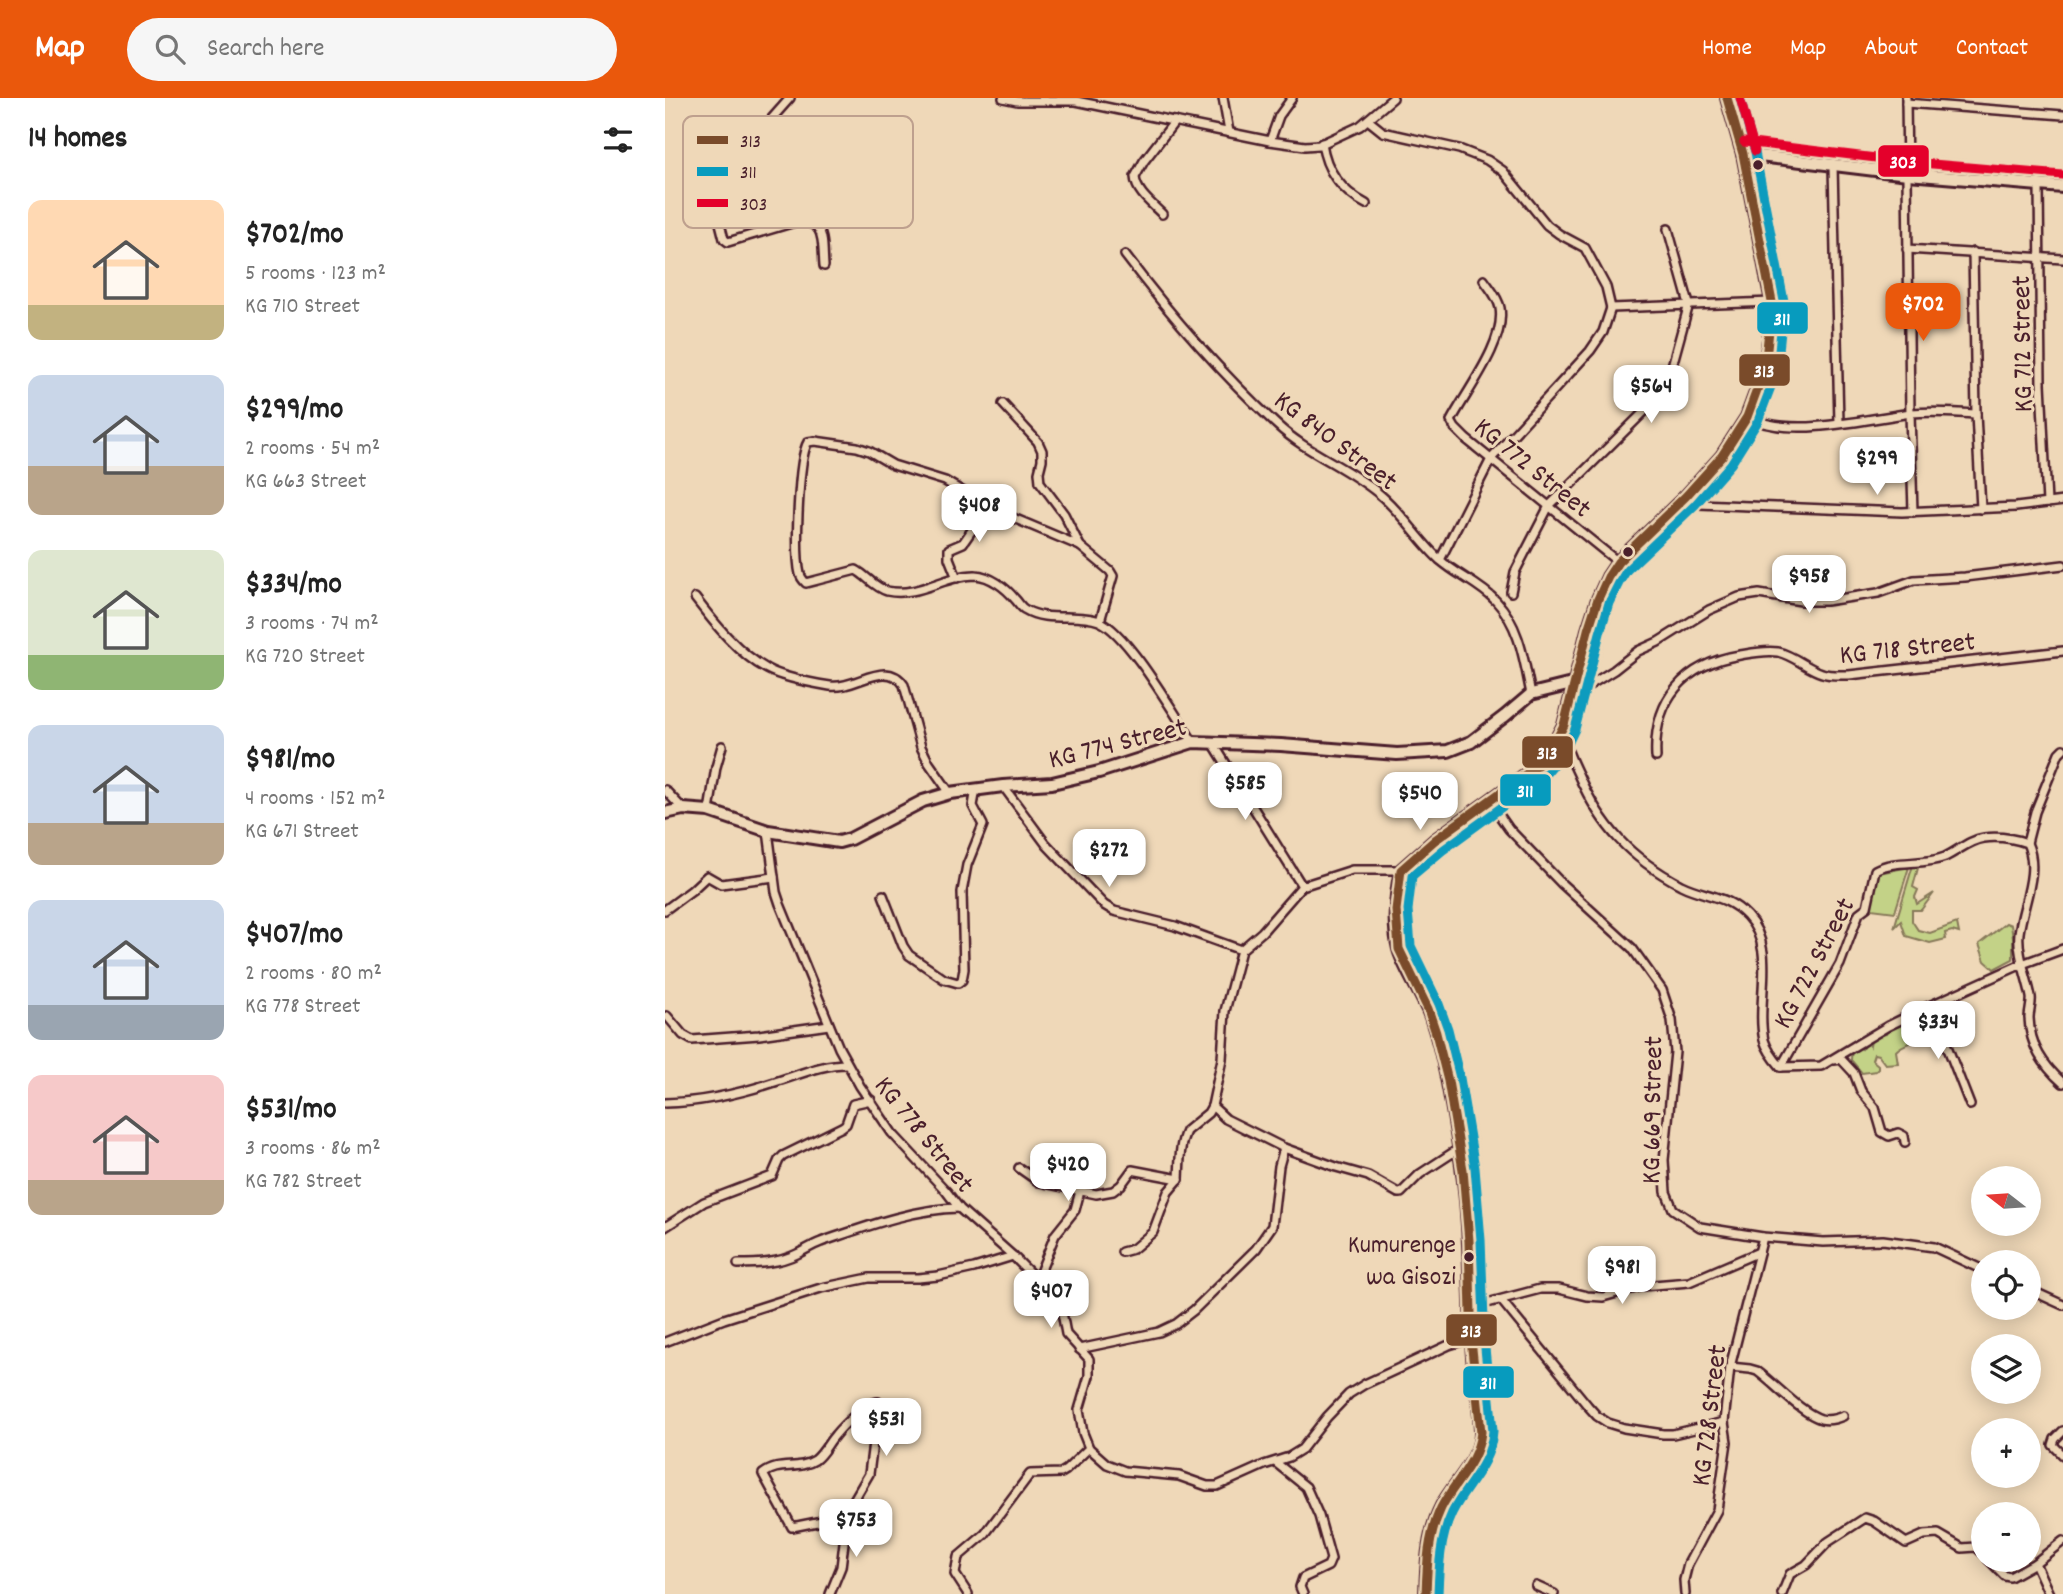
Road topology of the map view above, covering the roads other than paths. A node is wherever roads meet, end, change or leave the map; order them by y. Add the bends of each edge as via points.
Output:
1 (790, 98) edge
2 (1003, 98) edge
3 (1223, 98) edge
4 (1291, 98) edge
5 (1393, 98) edge
6 (1727, 98) edge
7 (1975, 98) edge
8 (1906, 101) edge
9 (1975, 109) junction
10 (2063, 115) edge
11 (774, 116) edge
12 (1368, 120) junction
13 (1175, 121) junction
14 (1229, 132) junction
15 (1270, 141) junction
16 (1322, 143) junction
17 (1743, 154) junction
18 (1833, 166) junction
19 (1908, 174) junction
20 (2039, 185) junction
21 (2063, 187) edge
22 (1366, 204) dead end
23 (1162, 214) dead end
24 (721, 228) edge
25 (776, 228) edge
26 (818, 228) edge
27 (1668, 229) dead end
28 (1907, 249) junction
29 (1973, 253) junction
30 (1125, 255) dead end
31 (2040, 257) junction
32 (2063, 258) edge
33 (824, 266) dead end
34 (1484, 280) dead end
35 (1772, 302) junction
36 (1689, 304) junction
37 (1611, 307) junction
38 (1003, 404) dead end
39 (1910, 413) junction
40 (1976, 414) junction
41 (1747, 417) junction
42 (1839, 422) junction
43 (1491, 459) junction
44 (1686, 496) junction
45 (2063, 501) edge
46 (2047, 503) junction
47 (1549, 506) junction
48 (988, 507) junction
49 (1981, 509) junction
50 (1913, 512) junction
51 (1080, 546) junction
52 (1440, 560) junction
53 (1618, 562) junction
54 (2063, 565) edge
55 (957, 578) junction
56 (1511, 592) dead end
57 (695, 598) dead end
58 (1100, 621) junction
59 (2063, 651) edge
60 (1576, 683) junction
61 (1531, 694) junction
62 (1571, 696) junction
63 (1564, 725) junction
64 (1193, 742) junction
65 (1213, 743) junction
66 (722, 746) dead end
67 (2063, 749) edge
68 (1656, 757) dead end
69 (1003, 786) junction
70 (977, 789) junction
71 (665, 790) edge
72 (950, 793) junction
73 (1490, 802) junction
74 (683, 809) junction
75 (709, 811) junction
76 (665, 813) edge
77 (768, 831) junction
78 (2027, 843) junction
79 (1401, 870) junction
80 (774, 877) junction
81 (1302, 886) junction
82 (883, 895) dead end
83 (665, 910) edge
84 (2063, 949) edge
85 (1241, 950) junction
86 (2022, 964) junction
87 (1927, 1007) junction
88 (667, 1016) dead end
89 (829, 1024) junction
90 (847, 1064) junction
91 (1821, 1066) junction
92 (1781, 1067) junction
93 (2063, 1083) edge
94 (871, 1100) junction
95 (665, 1102) edge
96 (1970, 1105) dead end
97 (1212, 1106) junction
98 (1905, 1142) dead end
99 (1284, 1148) junction
100 (1460, 1148) junction
101 (1019, 1168) dead end
102 (1179, 1180) junction
103 (1080, 1191) junction
104 (959, 1208) junction
105 (665, 1227) edge
106 (1763, 1237) junction
107 (1122, 1252) dead end
108 (1759, 1252) junction
109 (1013, 1256) junction
110 (738, 1264) dead end
111 (1971, 1264) edge
112 (1037, 1280) junction
113 (2041, 1295) edge
114 (1501, 1300) junction
115 (2063, 1305) edge
116 (1472, 1307) junction
117 (1472, 1338) junction
118 (665, 1342) edge
119 (1079, 1349) junction
120 (1730, 1367) junction
121 (1843, 1416) dead end
122 (1724, 1422) junction
123 (2063, 1431) edge
124 (1089, 1448) junction
125 (2063, 1455) edge
126 (1275, 1462) junction
127 (847, 1516) junction
128 (2063, 1541) edge
129 (1971, 1548) edge
130 (2041, 1558) edge
131 (2001, 1572) edge
132 (2019, 1572) edge
133 (2039, 1572) edge
134 (1536, 1586) dead end
135 (830, 1594) edge
136 (968, 1594) edge
137 (1303, 1594) edge
138 (1426, 1594) edge
139 (1554, 1594) edge
140 (1685, 1594) edge
141 (1782, 1594) edge
142 (2049, 1594) edge

1 - 11 street
2 - 13 street via 1076,101
3 - 14 street
4 - 15 street
5 - 12 street
6 - 17 main road
7 - 9 street
8 - 9 street
8 - 19 street
9 - 10 street
12 - 16 street
12 - 37 street via 1383,132 1459,149 1495,164 1547,225 1585,248 1607,287
13 - 14 street
13 - 23 street via 1135,177 1145,197
14 - 15 street
15 - 16 street via 1305,146
16 - 22 street via 1337,182
17 - 18 main road
17 - 35 main road
18 - 19 main road
18 - 42 street
19 - 20 main road
19 - 28 street
20 - 21 main road
20 - 31 street, KG 712 Street
24 - 25 street via 728,242
26 - 33 street
27 - 36 street
28 - 29 street
28 - 39 street
29 - 31 street
29 - 40 street
30 - 52 street, KG 840 Street via 1208,356 1278,426 1379,494
31 - 32 street
31 - 46 street, KG 712 Street
34 - 43 street, KG 772 Street via 1501,312 1498,330 1451,421
35 - 36 street
35 - 41 main road via 1765,368
36 - 37 street
36 - 47 street via 1669,377 1656,400
37 - 43 street via 1603,332 1590,351
38 - 51 street via 1038,442 1042,451 1040,482
39 - 40 street
39 - 42 street
39 - 50 street
40 - 49 street
41 - 42 street via 1793,426
41 - 44 main road via 1722,456
43 - 47 street, KG 772 Street
43 - 52 street
44 - 50 street via 1698,504
44 - 53 main road
45 - 46 street
46 - 49 street
47 - 53 street, KG 772 Street
47 - 56 street via 1515,572
48 - 51 street
48 - 55 street via 963,543 949,549
48 - 55 street via 945,481 869,451 836,444 806,445 797,519 800,574 806,583 856,570 876,586 907,592
49 - 50 street
51 - 58 street via 1113,576
52 - 61 street, KG 840 Street via 1495,600 1510,620 1520,642
53 - 60 main road via 1598,599
54 - 62 street via 1915,580 1878,593 1826,601 1759,594 1739,597 1709,610
55 - 58 street via 989,578 1034,614
57 - 72 street via 722,633 776,673 840,687 882,674 899,678 921,747
58 - 64 street via 1134,653
59 - 68 street, KG 718 Street via 1849,675 1823,674 1778,652 1730,657 1695,671 1673,690 1659,719
60 - 61 main road, KG 774 Street
60 - 62 main road
61 - 65 main road, KG 774 Street via 1471,742 1448,751 1397,754
62 - 63 main road
63 - 73 main road via 1535,768
63 - 92 street via 1566,747 1584,788 1621,842 1681,885 1735,904 1750,919 1763,956 1765,1040
64 - 65 main road, KG 774 Street
64 - 69 main road, KG 774 Street via 1052,783
65 - 81 street
66 - 75 street
67 - 78 street via 2042,793
69 - 70 main road, KG 774 Street
69 - 85 street via 1047,844 1104,905
70 - 72 main road, KG 774 Street
70 - 82 street via 973,806 983,825 962,892 962,980 944,978 909,955
71 - 74 street
72 - 77 main road, KG 774 Street via 923,801 839,842
73 - 79 main road via 1434,840
73 - 106 street, KG 669 Street via 1562,884 1632,948 1662,990 1672,1020 1675,1052 1664,1160 1666,1192 1673,1209 1700,1227
74 - 75 main road, KG 774 Street
74 - 76 main road, KG 774 Street
75 - 77 main road, KG 774 Street
77 - 80 street, KG 778 Street
78 - 86 street via 2033,864 2019,937
78 - 92 street, KG 722 Street via 2003,836 1980,838 1944,857 1875,870 1867,907 1859,914 1840,964
79 - 81 street via 1352,870
79 - 100 main road via 1400,951 1438,1042
80 - 83 street via 721,884 707,876
80 - 89 street, KG 778 Street via 780,904
81 - 85 street
84 - 86 street
85 - 97 street via 1226,1011
86 - 87 street
86 - 93 street via 2031,999 2033,1041 2039,1058
87 - 91 street
87 - 96 street
88 - 89 street via 692,1040
89 - 90 street, KG 778 Street
90 - 94 street, KG 778 Street
90 - 95 street via 828,1064 729,1094
91 - 92 street
91 - 98 street via 1841,1059 1875,1108 1882,1132 1889,1136 1898,1133
94 - 104 street, KG 778 Street via 892,1133
94 - 105 street via 853,1104 842,1127 781,1157 772,1176 704,1202
97 - 99 street via 1226,1119
97 - 102 street via 1184,1135
99 - 100 street via 1368,1176 1401,1193 1420,1174
99 - 119 street via 1272,1226 1256,1249 1194,1310 1159,1332
100 - 116 main road
101 - 103 street via 1039,1182
102 - 103 street via 1132,1170 1113,1191
102 - 107 street via 1168,1192 1153,1232
103 - 112 street via 1075,1210 1055,1235
104 - 109 street, KG 778 Street
104 - 110 street via 936,1208 884,1222 771,1262
106 - 108 street, KG 728 Street
106 - 111 street, KG 669 Street via 1883,1240 1934,1247
108 - 114 street via 1680,1284 1642,1286 1604,1297 1548,1288
108 - 120 street, KG 728 Street
109 - 112 street, KG 778 Street
109 - 118 street via 938,1276 869,1278 821,1288
112 - 119 street, KG 778 Street via 1061,1307 1066,1334
113 - 115 street
114 - 116 street
114 - 122 street via 1588,1406 1608,1423 1673,1434
116 - 117 main road
117 - 126 street via 1349,1394 1302,1449
117 - 138 main road via 1480,1445 1441,1507 1428,1552
119 - 124 street, KG 778 Street via 1087,1355 1090,1367 1079,1409
120 - 121 street via 1757,1371 1820,1419
120 - 122 street, KG 728 Street
122 - 140 street, KG 728 Street via 1727,1442 1717,1510 1688,1564
123 - 125 street via 2053,1445
124 - 126 street via 1107,1464 1125,1471 1179,1476 1207,1486
124 - 136 street via 1061,1473 1030,1474 985,1534 958,1557 955,1574
126 - 137 street via 1306,1486 1331,1559 1328,1566 1303,1578
127 - 127 street via 870,1474 878,1402 870,1403 837,1433 814,1461 765,1472 792,1527
127 - 135 street via 841,1567
128 - 130 street
129 - 141 street via 1931,1533 1903,1542 1865,1518 1790,1574
131 - 132 street via 2010,1577
133 - 142 street
134 - 139 street

